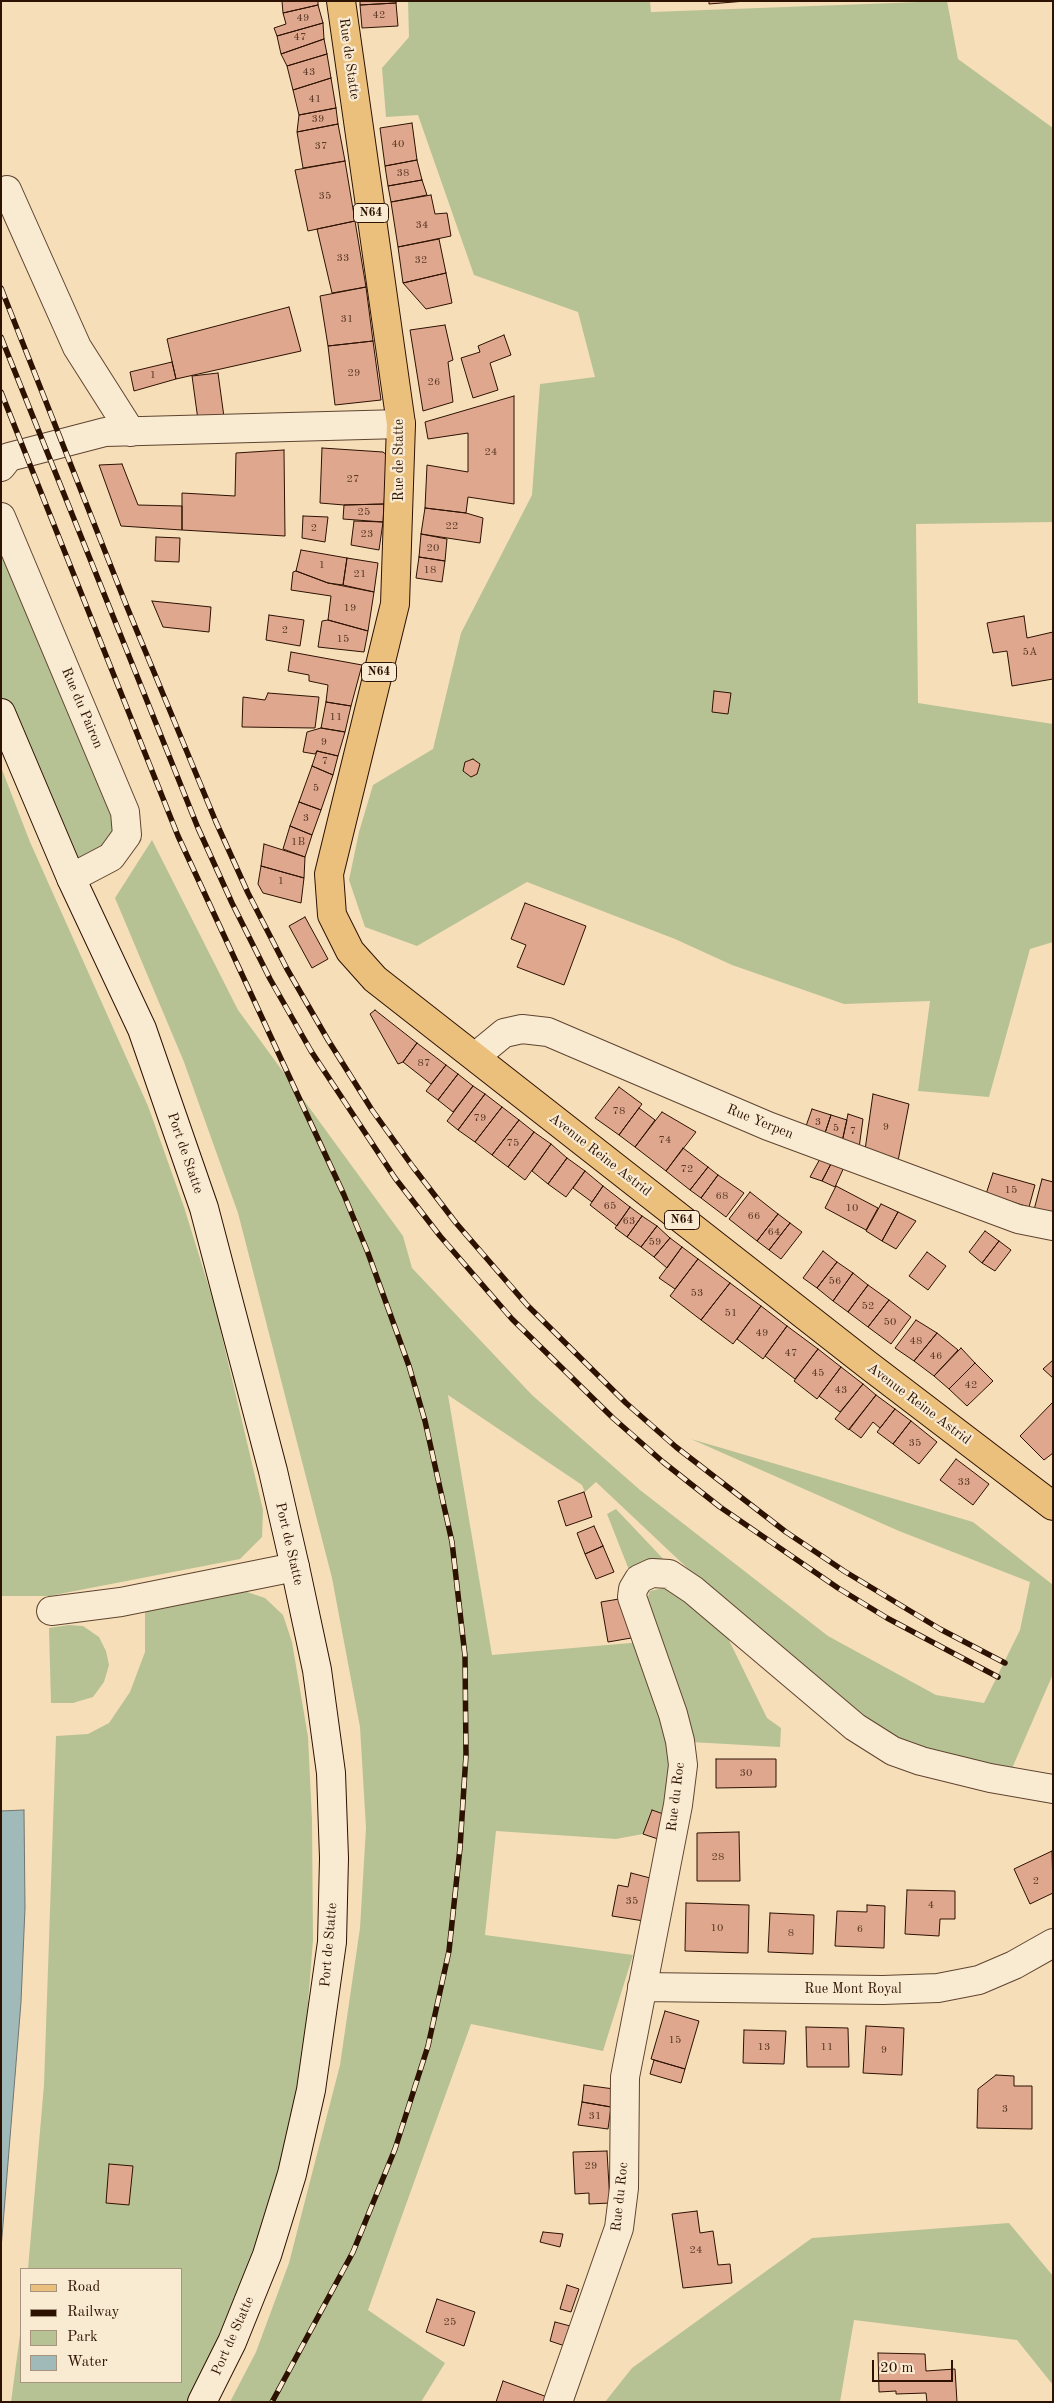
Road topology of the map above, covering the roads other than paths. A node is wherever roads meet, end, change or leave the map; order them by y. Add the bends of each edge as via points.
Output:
1 (341, 1) edge
2 (7, 190) dead end
3 (401, 424) junction
4 (131, 432) junction
5 (1, 467) edge
6 (1, 517) edge
7 (1, 713) edge
8 (70, 878) junction
9 (332, 915) joint
10 (476, 1056) junction
11 (1053, 1226) edge
12 (1053, 1506) edge
13 (295, 1567) junction
14 (51, 1610) dead end
15 (1053, 1789) edge
16 (1053, 1943) edge
17 (642, 1987) junction
18 (202, 2402) edge
19 (558, 2402) edge

1 - 3 main road, Rue de Statte / N64
2 - 4 street via 77,347
3 - 4 street
3 - 9 main road, Rue de Statte / N64 via 395,604 329,874
4 - 5 street via 105,432 9,457
6 - 8 street, Rue du Pairon via 126,812 127,835 111,857
7 - 8 street, Port de Statte
8 - 13 street, Port de Statte via 142,1029 204,1208
9 - 10 main road, Avenue Reine Astrid / N64 via 350,951 374,978
10 - 11 street, Rue Yerpen via 504,1033 522,1029 548,1032 768,1126 1018,1219
10 - 12 main road, Avenue Reine Astrid / N64 via 868,1366
13 - 14 street via 121,1602
13 - 18 street, Port de Statte via 317,1670 331,1773 332,1942 311,2090 292,2174 267,2255 232,2342
15 - 17 street, Rue du Roc via 990,1778 893,1751 855,1727 693,1590 669,1574 652,1573 639,1579 632,1598 673,1714 682,1765 678,1805
16 - 17 street, Rue Mont Royal via 979,1980 938,1988
17 - 19 street, Rue du Roc via 625,2077 624,2188 619,2228

